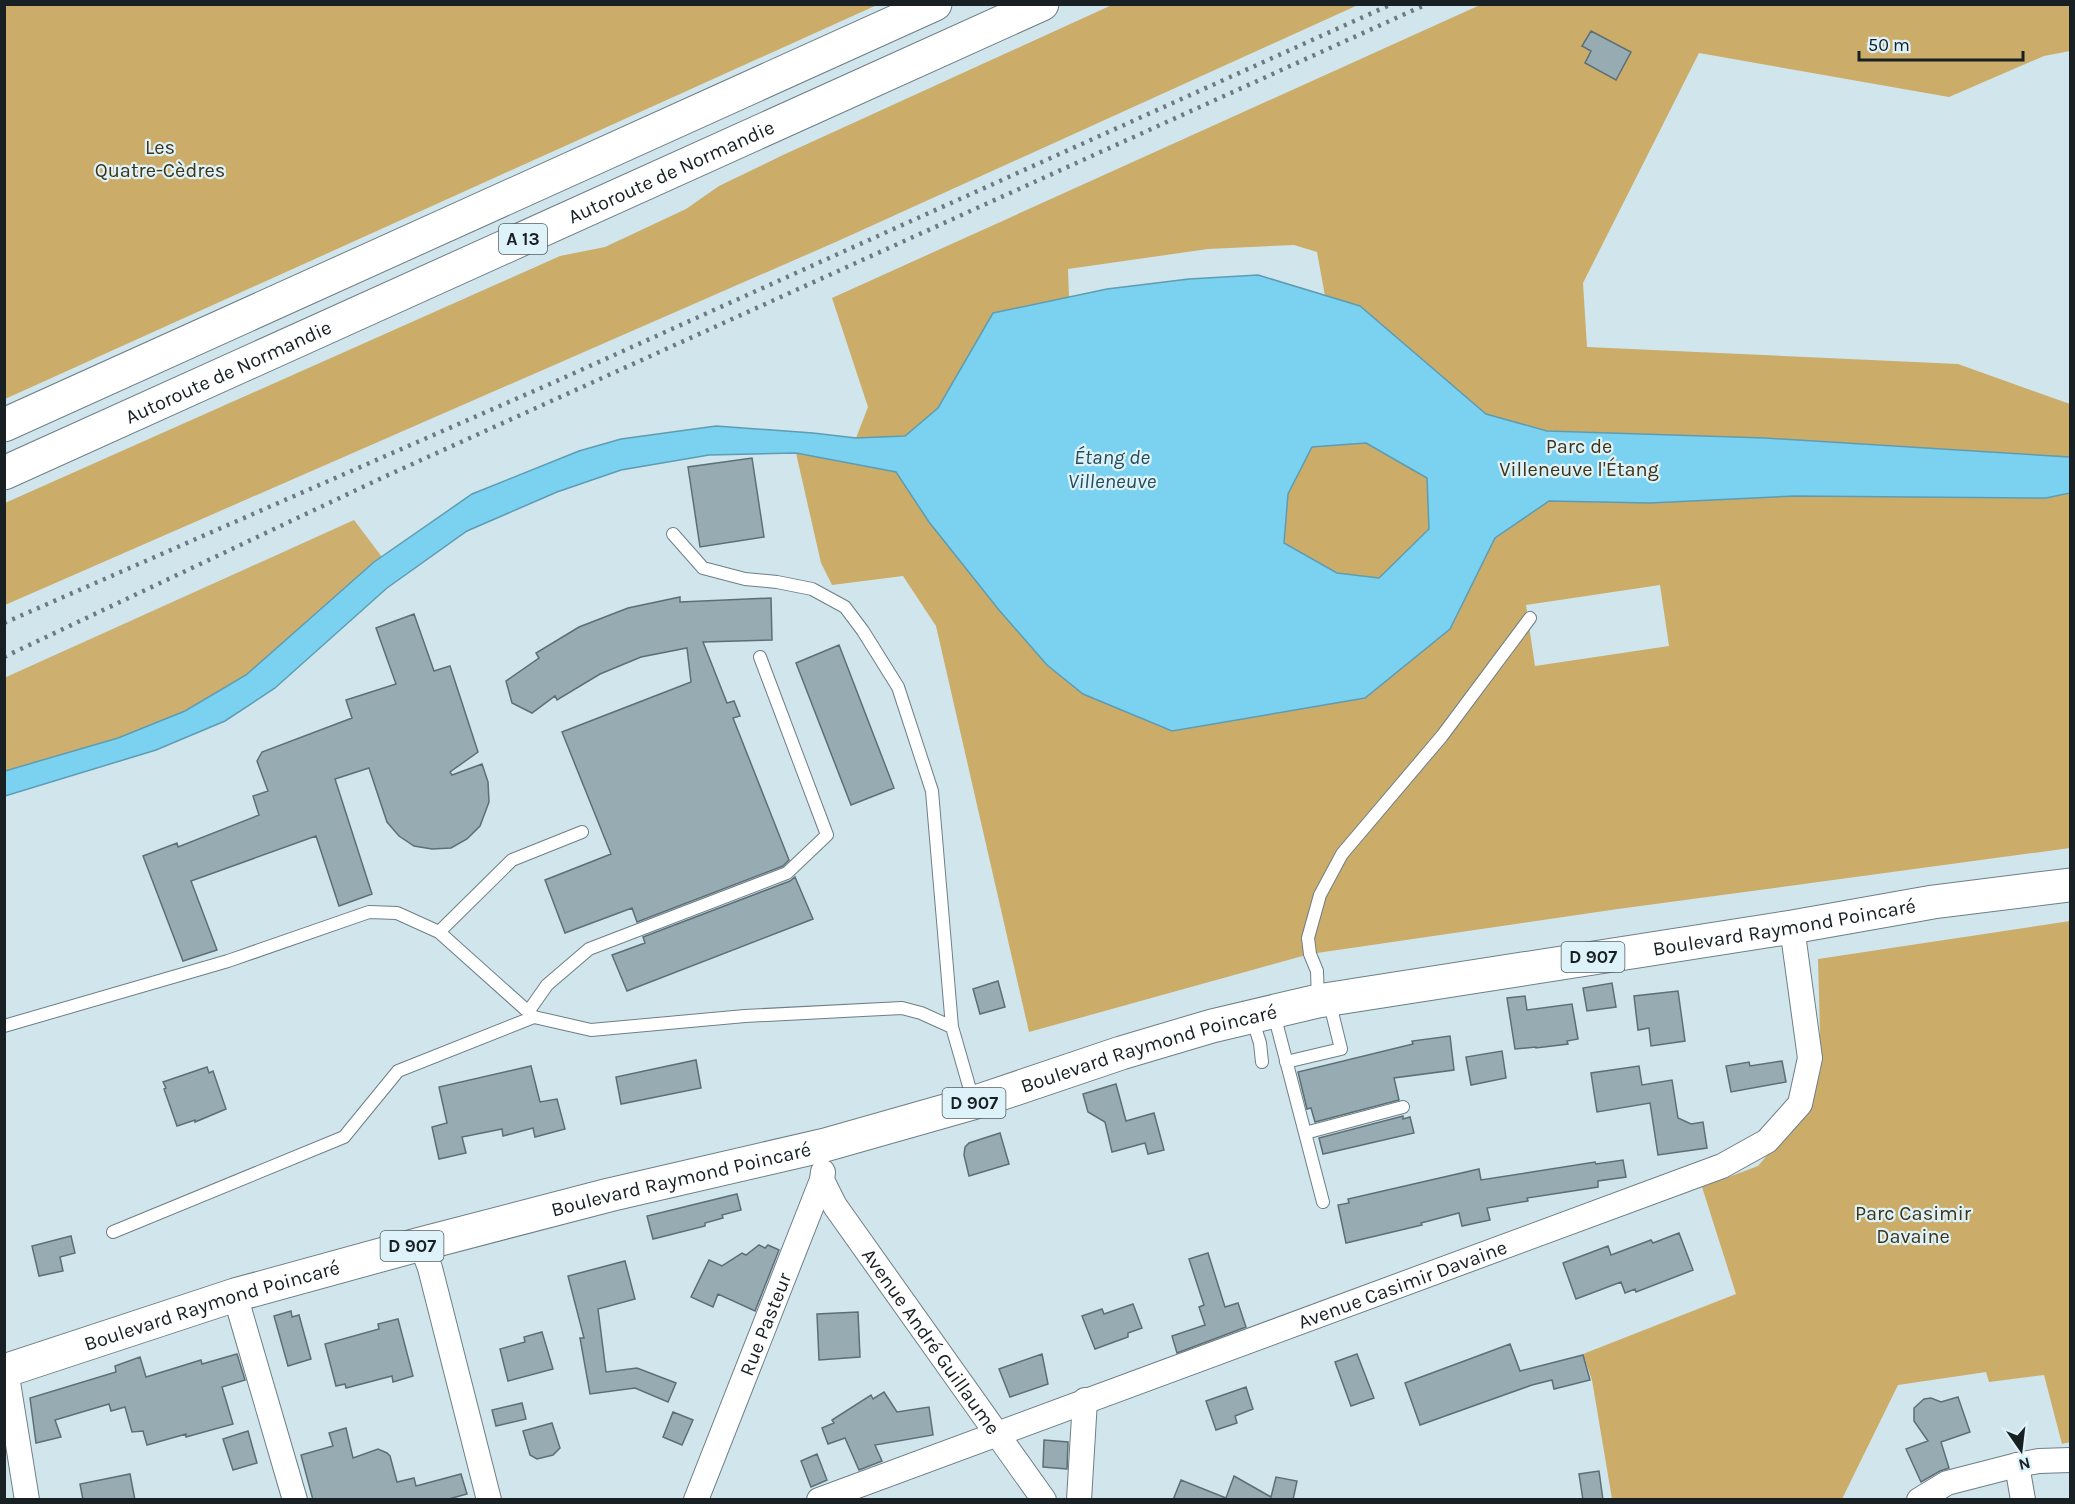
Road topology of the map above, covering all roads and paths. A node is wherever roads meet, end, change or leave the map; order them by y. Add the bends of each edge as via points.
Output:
1 (935, 4) edge
2 (1042, 4) edge
3 (4, 425) edge
4 (4, 473) edge
5 (673, 534) dead end
6 (1530, 618) dead end
7 (760, 657) dead end
8 (582, 832) dead end
9 (2070, 885) edge
10 (1792, 927) junction
11 (439, 932) junction
12 (1323, 1000) junction
13 (531, 1014) junction
14 (1262, 1014) junction
15 (4, 1026) edge
16 (952, 1027) junction
17 (1262, 1062) dead end
18 (1287, 1062) junction
19 (974, 1103) junction
20 (1403, 1107) dead end
21 (1305, 1133) junction
22 (825, 1145) junction
23 (822, 1180) junction
24 (1323, 1202) dead end
25 (113, 1232) dead end
26 (421, 1244) junction
27 (235, 1295) junction
28 (5, 1370) edge
29 (1084, 1400) junction
30 (996, 1435) junction
31 (2070, 1460) edge
32 (2017, 1465) junction
33 (27, 1500) edge
34 (295, 1500) edge
35 (489, 1500) edge
36 (696, 1500) edge
37 (819, 1500) edge
38 (1044, 1500) edge
39 (1079, 1500) edge
40 (1919, 1500) edge
41 (2023, 1500) edge

1 - 3 main road, A 13
2 - 4 main road, Autoroute de Normandie / A 13
5 - 16 lane via 703,568 812,589 845,608 898,687 932,791
6 - 12 lane via 1442,736 1342,854 1320,895 1308,938
7 - 13 lane via 827,835 787,873 590,949 547,985
8 - 11 lane via 512,860
9 - 10 main road, Boulevard Raymond Poincaré / D 907 via 1933,902
10 - 12 main road, Boulevard Raymond Poincaré / D 907
10 - 29 street, Avenue Casimir Davaine via 1810,1058 1800,1104 1767,1141 1722,1166
11 - 13 lane
11 - 15 lane via 397,913 369,912 228,961
12 - 14 main road, Boulevard Raymond Poincaré / D 907
12 - 18 lane via 1341,1049
13 - 16 lane via 591,1030 745,1016 902,1008
13 - 25 lane via 398,1071 344,1137
14 - 17 lane
14 - 18 lane
14 - 19 main road, Boulevard Raymond Poincaré / D 907 via 1121,1053
16 - 19 lane
18 - 21 lane
19 - 22 main road, Boulevard Raymond Poincaré / D 907
20 - 21 lane
21 - 24 lane
22 - 23 street, Rue Pasteur
22 - 26 main road, Boulevard Raymond Poincaré / D 907
23 - 30 street, Avenue André Guillaume via 835,1206
23 - 36 street, Rue Pasteur
26 - 27 main road, Boulevard Raymond Poincaré / D 907
26 - 35 street
27 - 28 main road, Boulevard Raymond Poincaré / D 907
27 - 34 street
28 - 33 street
29 - 30 street, Avenue Casimir Davaine
29 - 39 street
30 - 37 street, Avenue Casimir Davaine
30 - 38 street, Avenue André Guillaume
31 - 32 street
32 - 40 street via 1947,1483
32 - 41 street

